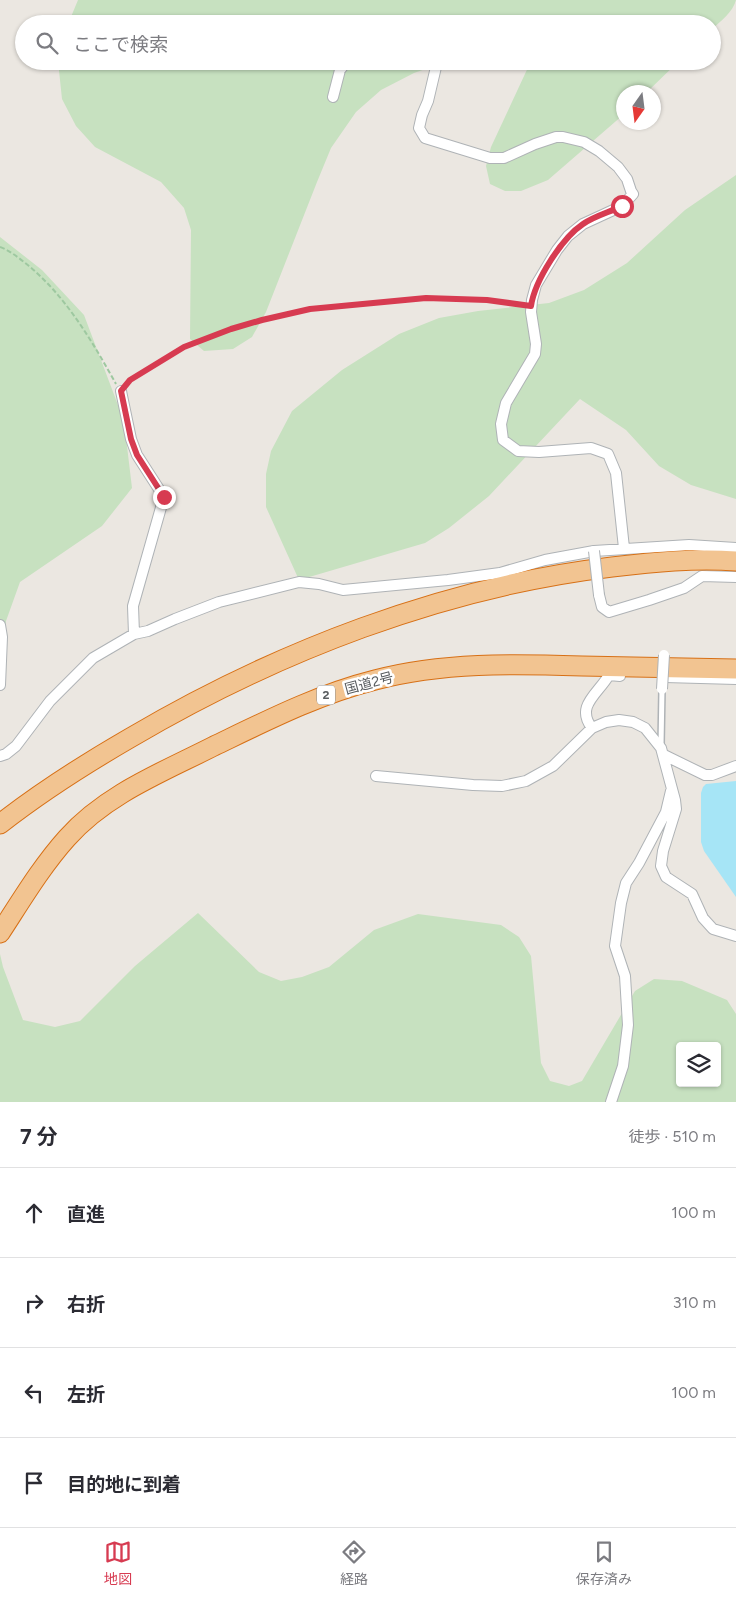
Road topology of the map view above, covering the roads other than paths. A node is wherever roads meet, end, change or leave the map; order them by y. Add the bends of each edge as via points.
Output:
1 (340, 70) edge
2 (435, 70) edge
3 (333, 97) dead end
4 (121, 391) road end
5 (624, 548) junction
6 (736, 548) edge
7 (594, 551) junction
8 (736, 561) edge
9 (736, 577) edge
10 (0, 624) edge
11 (134, 634) junction
12 (664, 654) dead end
13 (736, 669) edge
14 (736, 679) edge
15 (0, 685) edge
16 (662, 689) joint
17 (592, 728) junction
18 (662, 752) junction
19 (0, 756) edge
20 (736, 766) edge
21 (376, 776) dead end
22 (671, 790) junction
23 (0, 824) edge
24 (0, 933) edge
25 (736, 936) edge
26 (611, 1102) edge

1 - 3 street
2 - 5 street via 419,128 425,138 490,158 504,158 535,144 563,137 584,142 618,167 633,194 622,206 583,224 568,236 536,285 531,306 535,354 506,403 500,424 503,440 518,450 539,452 591,448 608,454 616,473
4 - 11 street via 137,455 164,497 134,606
5 - 6 street via 689,545
5 - 7 street
7 - 9 street, bridge via 599,595 602,607 609,612 684,588 702,576
7 - 11 street via 448,580 343,590 299,582 219,602 148,632
8 - 23 highway via 677,560 584,570 483,590 388,619 279,660 169,714 68,776
10 - 15 street
11 - 19 street via 93,658 50,701 16,746
12 - 16 street, bridge
13 - 24 highway, 国道2号 / 2 via 459,666 402,674 333,693 253,727 136,785 90,816 68,836 34,880
14 - 17 street via 609,676 587,706 586,721
16 - 18 lane
17 - 18 street via 619,720 633,722 645,728
17 - 21 street via 553,766 526,781 502,786
18 - 20 street via 705,775
18 - 22 street
22 - 25 street via 676,809 661,866 666,877 692,894 703,918 713,929
22 - 26 street via 666,812 626,883 620,903 615,946 625,976 628,1025 623,1066

